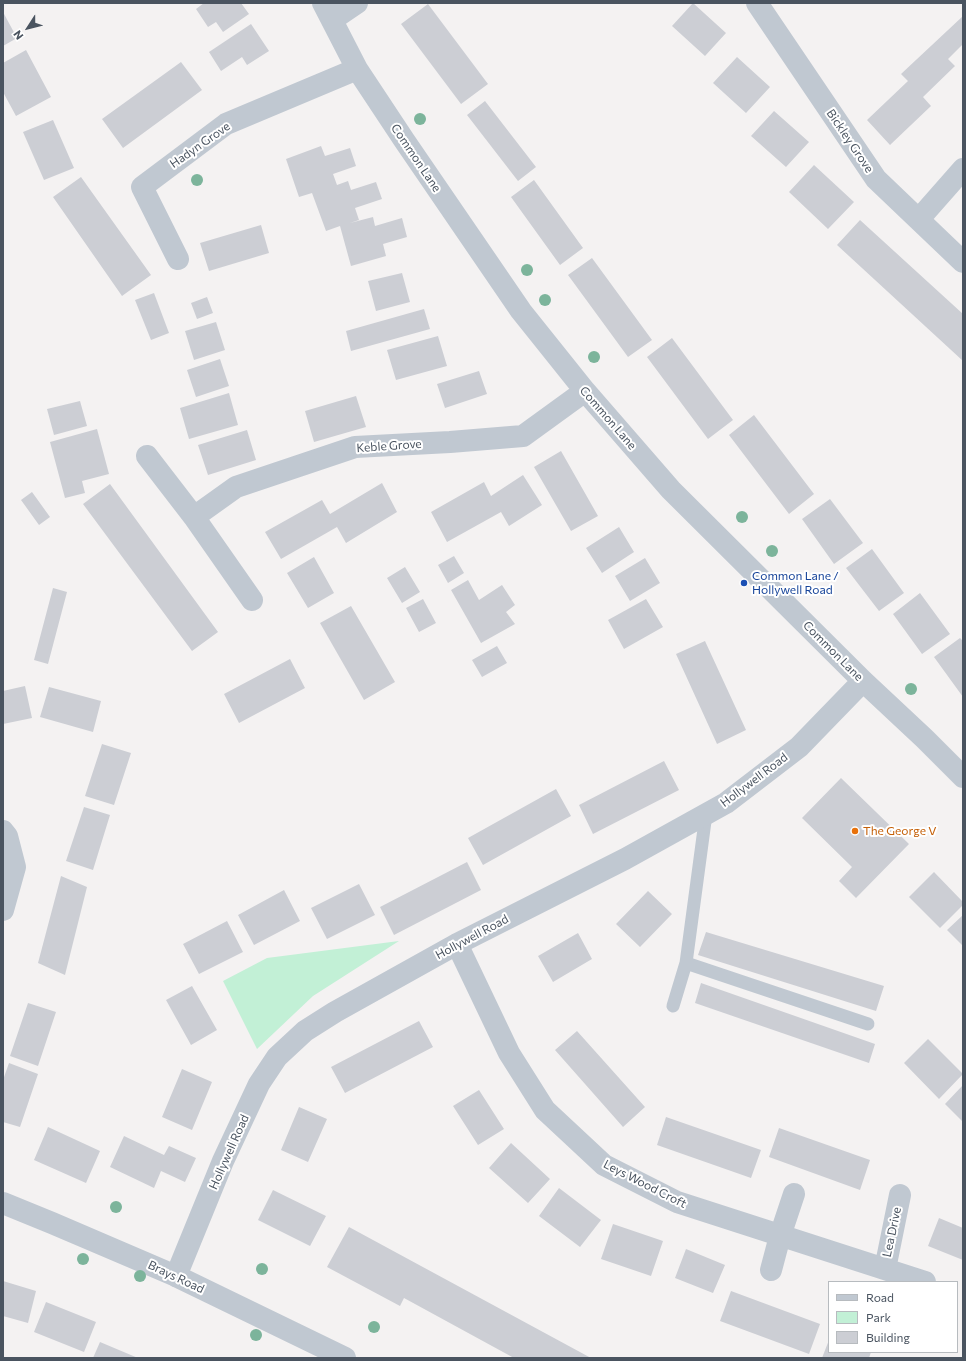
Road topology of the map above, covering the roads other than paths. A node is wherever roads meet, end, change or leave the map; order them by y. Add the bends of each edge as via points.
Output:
1 (357, 3) edge
2 (757, 3) edge
3 (327, 12) edge
4 (357, 69) junction
5 (963, 168) edge
6 (919, 219) junction
7 (178, 259) dead end
8 (963, 262) edge
9 (585, 391) junction
10 (147, 456) dead end
11 (194, 517) junction
12 (252, 600) dead end
13 (863, 681) junction
14 (963, 776) edge
15 (706, 814) junction
16 (3, 831) edge
17 (3, 910) edge
18 (457, 944) junction
19 (686, 963) junction
20 (673, 1006) dead end
21 (868, 1024) dead end
22 (794, 1194) dead end
23 (900, 1195) dead end
24 (3, 1203) edge
25 (780, 1236) junction
26 (771, 1270) dead end
27 (885, 1270) junction
28 (176, 1276) junction
29 (922, 1281) edge
30 (345, 1358) edge

1 - 3 street
2 - 6 street, Bickley Grove via 876,179
3 - 4 street, Common Lane
4 - 7 street, Hadyn Grove via 226,124 142,187
4 - 9 street, Common Lane via 521,311
5 - 6 street
6 - 8 street, Bickley Grove
9 - 11 street, Keble Grove via 523,436 355,447 236,486
9 - 13 street, Common Lane via 671,490
10 - 11 street
11 - 12 street
13 - 14 street, Common Lane
13 - 15 street, Hollywell Road via 799,747 726,803
15 - 18 street, Hollywell Road via 625,859
15 - 19 lane
16 - 17 street via 7,836 15,867
18 - 25 street, Leys Wood Croft via 509,1053 545,1110 604,1165 677,1202
18 - 28 street, Hollywell Road via 335,1012 305,1031 278,1057 260,1084 223,1161
19 - 20 lane
19 - 21 lane
22 - 25 street
23 - 27 street, Lea Drive
24 - 28 street, Brays Road
25 - 26 street
25 - 27 street, Leys Wood Croft
27 - 29 street, Leys Wood Croft
28 - 30 street, Brays Road

